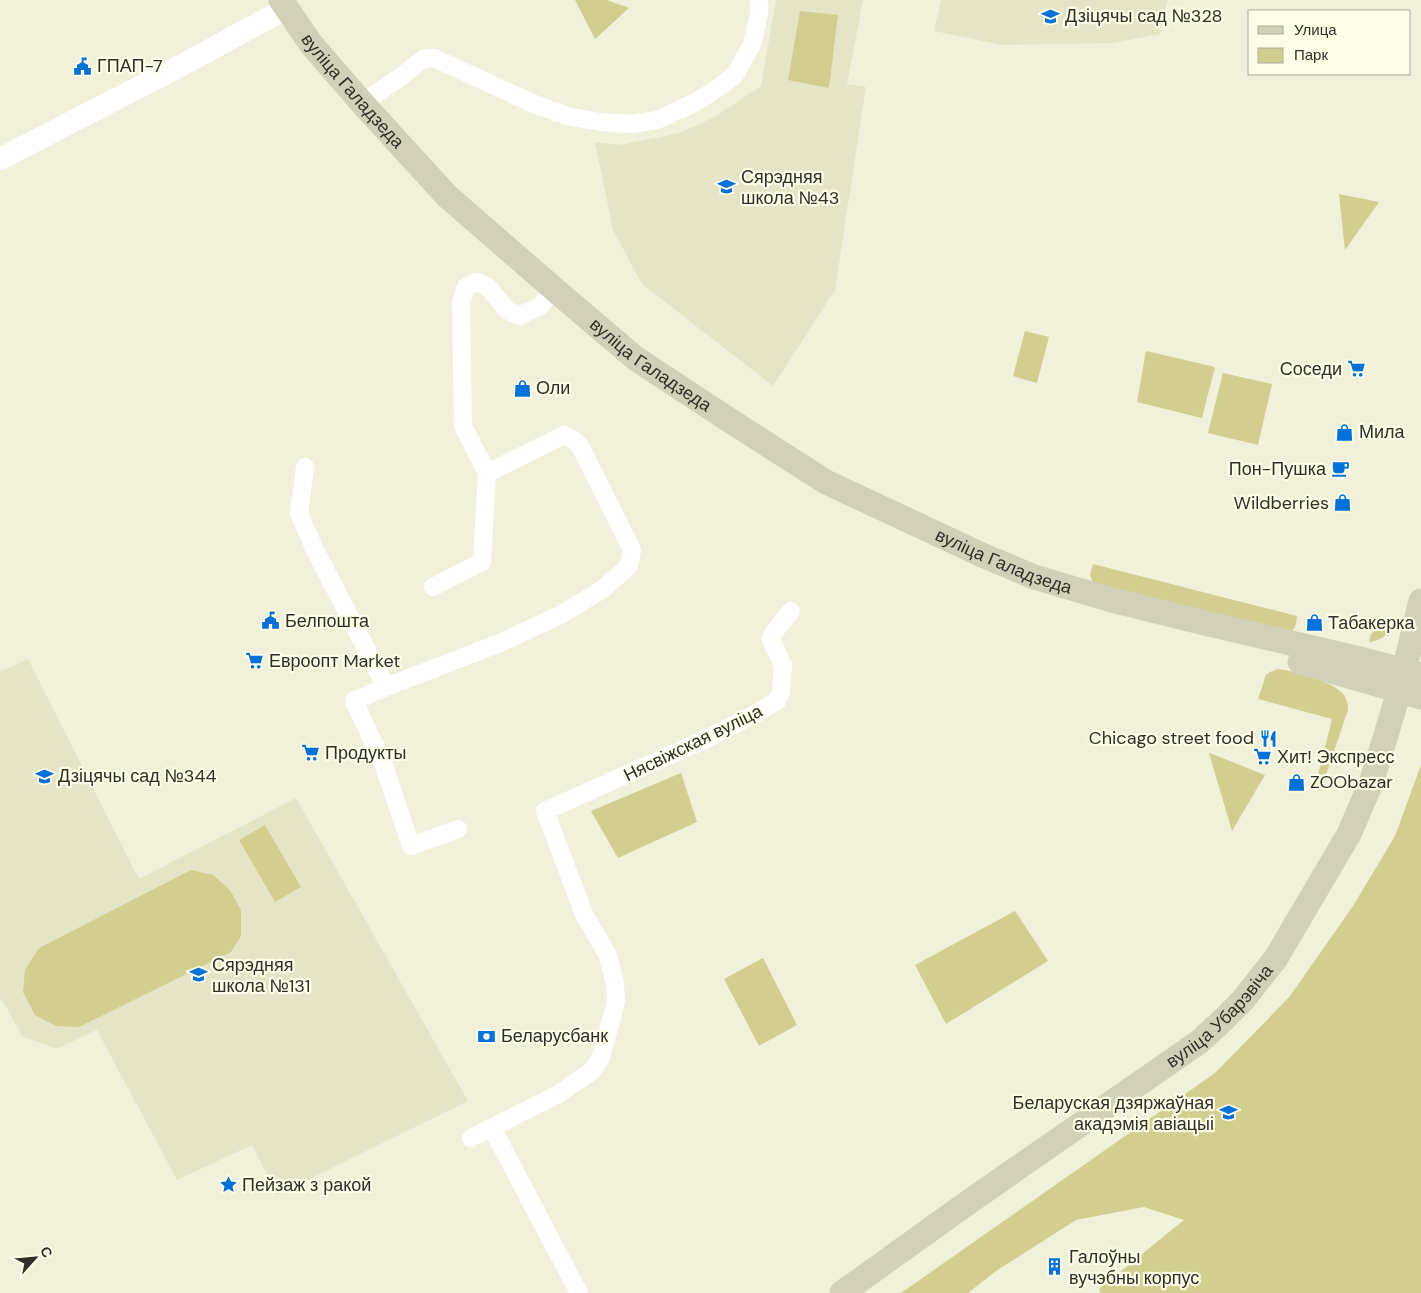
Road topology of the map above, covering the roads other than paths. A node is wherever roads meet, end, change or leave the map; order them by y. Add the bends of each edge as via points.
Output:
1 (759, 0) edge
2 (284, 4) edge
3 (362, 103) junction
4 (0, 158) edge
5 (547, 297) junction
6 (306, 467) dead end
7 (487, 473) junction
8 (433, 587) dead end
9 (1421, 601) edge
10 (791, 611) dead end
11 (1411, 683) edge
12 (386, 686) junction
13 (458, 829) dead end
14 (492, 1128) junction
15 (471, 1138) dead end
16 (579, 1293) edge
17 (842, 1293) edge

1 - 3 street via 753,42 735,75 692,104 657,120 607,123 567,116 434,58 423,59
2 - 3 main road, вуліца Галадзеда via 311,44
2 - 4 street via 184,64
3 - 5 main road, вуліца Галадзеда via 447,196
5 - 7 street via 519,316 507,310 488,287 477,282 466,287 461,302 463,426
5 - 11 main road, вуліца Галадзеда via 826,482 982,555 1034,576 1112,600 1364,660
6 - 12 street via 299,512 315,550
7 - 8 street via 482,562
7 - 12 street via 564,435 572,439 580,446 632,550 629,566 603,589 562,614 500,643
9 - 11 main road, вуліца Убарэвіча
10 - 14 street, Нясвіжская вуліца via 771,639 783,666 777,701 706,739 545,812 584,914 608,956 616,1002 601,1058 592,1071 557,1096
11 - 17 main road, вуліца Убарэвіча via 1349,834 1276,958 1242,1000 1198,1042
12 - 13 street via 354,701 383,763 411,846
14 - 15 street
14 - 16 street

